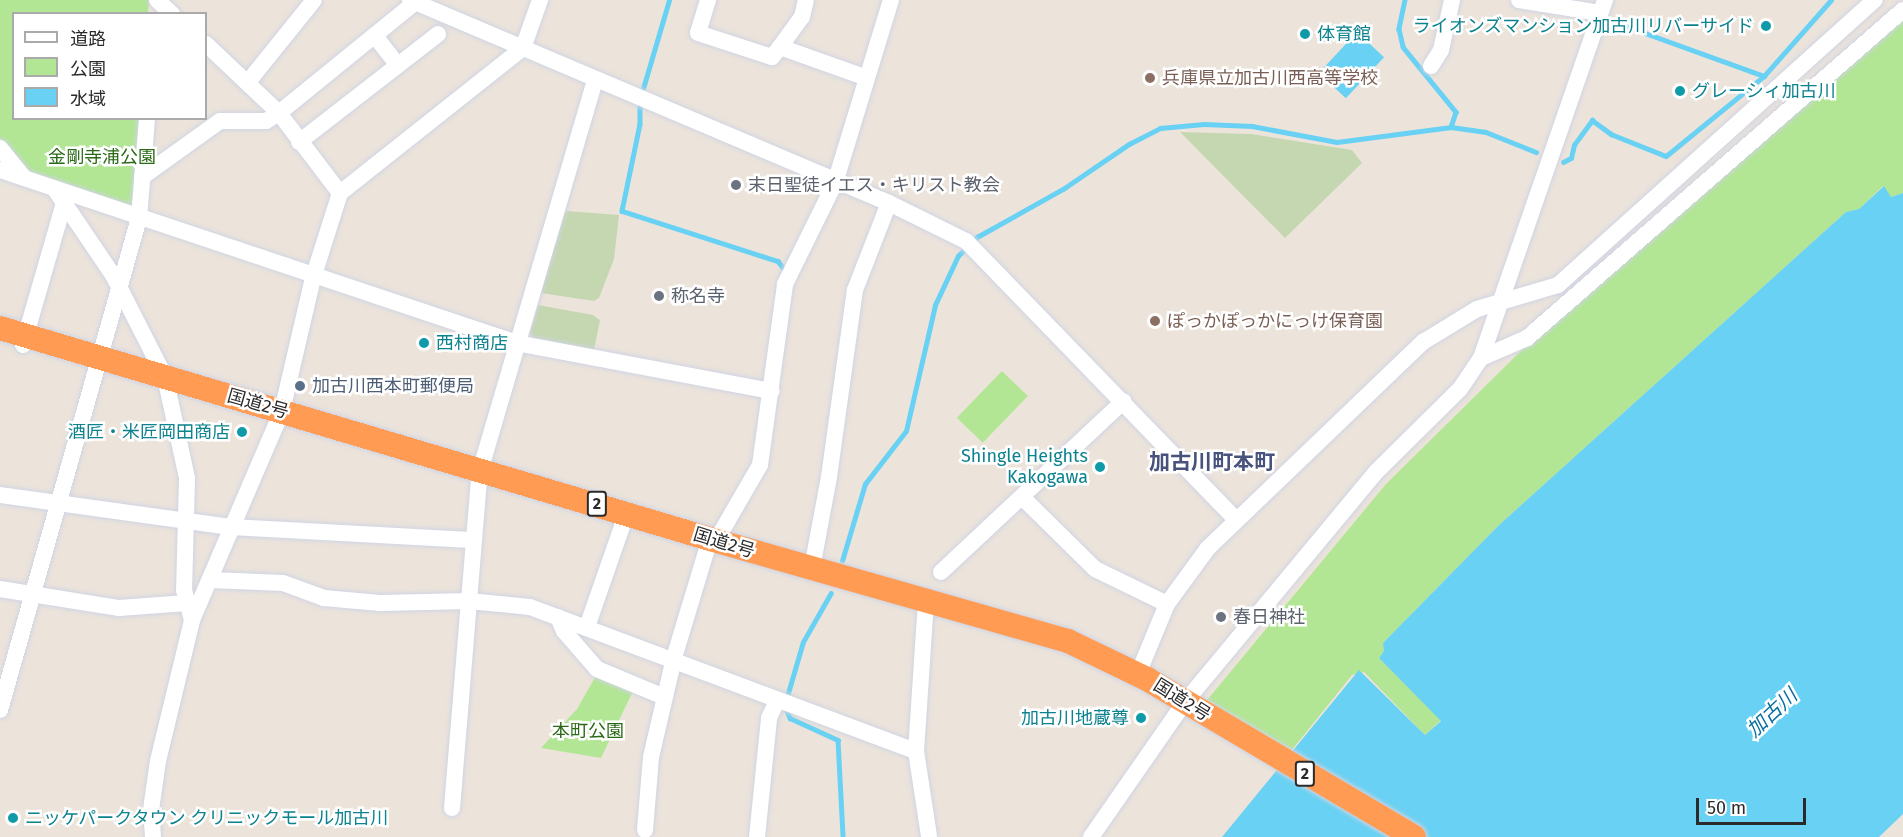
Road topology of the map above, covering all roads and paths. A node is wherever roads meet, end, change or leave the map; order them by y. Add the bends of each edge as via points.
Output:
1 (157, 0) edge
2 (314, 0) edge
3 (540, 0) edge
4 (708, 0) edge
5 (806, 0) edge
6 (891, 0) edge
7 (1452, 0) edge
8 (1519, 0) edge
9 (1874, 0) edge
10 (415, 1) edge
11 (1603, 6) edge
12 (1903, 10) edge
13 (170, 12) edge
14 (438, 34) dead end
15 (375, 36) junction
16 (207, 45) edge
17 (780, 47) junction
18 (523, 48) junction
19 (398, 65) junction
20 (1431, 66) dead end
21 (867, 78) junction
22 (595, 80) junction
23 (248, 82) junction
24 (279, 113) junction
25 (147, 120) edge
26 (299, 142) junction
27 (0, 148) edge
28 (0, 170) edge
29 (142, 177) junction
30 (25, 179) junction
31 (835, 183) junction
32 (54, 188) junction
33 (340, 193) junction
34 (64, 203) junction
35 (889, 203) junction
36 (139, 218) junction
37 (313, 278) junction
38 (119, 286) junction
39 (1502, 303) junction
40 (0, 328) edge
41 (24, 340) junction
42 (517, 343) junction
43 (99, 358) junction
44 (1481, 358) junction
45 (165, 377) junction
46 (772, 391) junction
47 (1124, 401) junction
48 (282, 411) junction
49 (480, 471) junction
50 (0, 495) edge
51 (1023, 498) junction
52 (60, 503) junction
53 (627, 512) junction
54 (1236, 520) junction
55 (188, 521) junction
56 (230, 527) junction
57 (472, 540) junction
58 (710, 540) junction
59 (812, 568) junction
60 (941, 572) dead end
61 (212, 580) junction
62 (0, 588) edge
63 (33, 595) junction
64 (468, 601) junction
65 (926, 601) junction
66 (187, 603) junction
67 (1167, 603) junction
68 (558, 617) junction
69 (192, 620) junction
70 (587, 627) junction
71 (674, 658) junction
72 (1138, 674) junction
73 (662, 696) junction
74 (784, 703) junction
75 (1191, 706) junction
76 (0, 710) edge
77 (916, 751) junction
78 (452, 808) dead end
79 (645, 830) dead end
80 (929, 836) edge
81 (153, 837) edge
82 (757, 837) edge
83 (1091, 837) edge
84 (1414, 837) edge

1 - 13 street
2 - 23 street
3 - 18 street
4 - 17 street via 698,33 772,57
5 - 17 street via 802,17
6 - 21 street
7 - 20 street via 1445,52
8 - 11 street
9 - 39 street via 1558,285
10 - 15 street
10 - 18 street
11 - 39 street
12 - 44 street via 1527,338
14 - 19 street
15 - 19 street
15 - 24 street
16 - 23 street
17 - 21 street
18 - 22 street
18 - 33 street
19 - 26 street
21 - 31 street
22 - 31 street
22 - 42 street
23 - 24 street
24 - 26 street
24 - 29 street via 266,121 220,121
25 - 29 street
26 - 33 street
27 - 30 street
28 - 30 street
29 - 36 street
30 - 32 street
31 - 35 street
31 - 46 street via 785,284
32 - 34 street
32 - 36 street
33 - 37 street
34 - 38 street
34 - 41 street
35 - 47 street via 968,243
35 - 59 street via 855,290
36 - 37 street
36 - 38 street
37 - 42 street
37 - 48 street
38 - 43 street
38 - 45 street
39 - 44 street
39 - 54 street via 1478,309 1423,342
40 - 41 highway, 国道2号 / 2
41 - 43 highway, 国道2号 / 2
42 - 46 street
42 - 49 street
43 - 45 highway, 国道2号 / 2
43 - 52 street
44 - 75 street via 1460,389 1376,472
45 - 48 highway, 国道2号 / 2
45 - 55 street via 187,478
46 - 58 street via 760,465 720,534
47 - 51 street
47 - 54 street
48 - 49 highway, 国道2号 / 2
48 - 56 street
49 - 53 highway, 国道2号 / 2
49 - 57 street
50 - 52 street
51 - 60 street
51 - 67 street via 1095,569
52 - 55 street
52 - 63 street
53 - 58 highway, 国道2号 / 2
53 - 70 street
54 - 67 street via 1193,566
55 - 56 street
55 - 66 street via 184,590
56 - 57 street
56 - 61 street
57 - 64 street
58 - 59 highway, 国道2号 / 2
58 - 71 street
59 - 65 highway, 国道2号 / 2
61 - 64 street via 283,583 324,598 380,603
61 - 69 street
62 - 63 street
63 - 66 street via 119,608
63 - 76 street
64 - 68 street via 530,607
64 - 78 street
65 - 72 highway, 国道2号 / 2 via 1068,641
65 - 77 street
66 - 69 street
67 - 72 street
68 - 70 street
68 - 73 street via 564,631 597,669
69 - 81 street via 158,762 151,810
70 - 71 street
71 - 73 street
71 - 74 street
72 - 75 highway, 国道2号 / 2
73 - 79 street via 651,758
74 - 77 street
74 - 82 street via 769,718
75 - 83 street
75 - 84 highway, 国道2号 / 2
77 - 80 street

